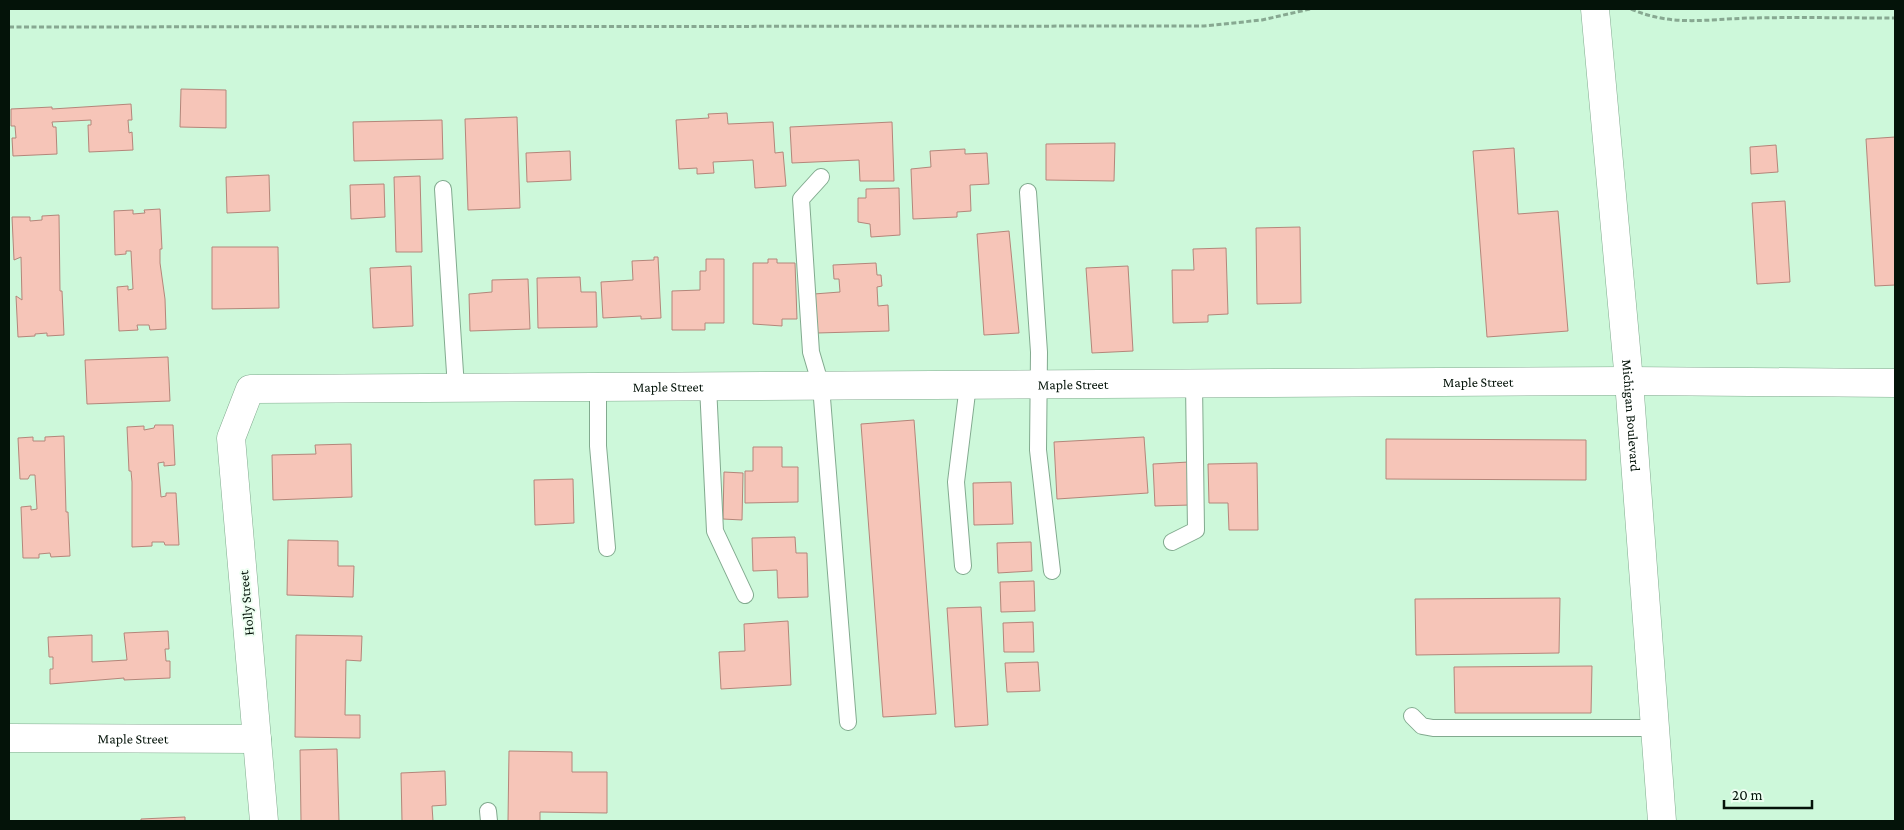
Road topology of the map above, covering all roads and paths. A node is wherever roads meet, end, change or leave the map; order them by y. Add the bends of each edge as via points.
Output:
1 (1310, 9) edge
2 (1595, 9) edge
3 (1631, 9) edge
4 (1895, 18) edge
5 (9, 27) edge
6 (821, 177) dead end
7 (443, 189) dead end
8 (1028, 192) dead end
9 (1629, 382) junction
10 (1895, 383) edge
11 (1194, 384) junction
12 (968, 385) junction
13 (1038, 385) junction
14 (708, 386) junction
15 (821, 386) junction
16 (598, 387) junction
17 (456, 388) junction
18 (250, 389) joint
19 (1172, 542) dead end
20 (607, 548) dead end
21 (962, 566) dead end
22 (1052, 571) dead end
23 (745, 595) dead end
24 (1412, 716) dead end
25 (848, 722) dead end
26 (1655, 728) junction
27 (9, 738) edge
28 (257, 739) junction
29 (264, 821) edge
30 (1662, 821) edge

1 - 5 path via 1262,20 1204,26
2 - 9 street, Michigan Boulevard
3 - 4 path via 1670,21
6 - 15 lane via 801,199 811,352
7 - 17 lane
8 - 13 lane via 1039,352
9 - 10 street, Maple Street
9 - 11 street, Maple Street
9 - 26 street, Michigan Boulevard
11 - 13 street, Maple Street
11 - 19 lane via 1196,530
12 - 13 street, Maple Street
12 - 15 street, Maple Street
12 - 21 lane via 956,482
13 - 22 lane via 1038,450
14 - 15 street, Maple Street
14 - 16 street, Maple Street
14 - 23 lane via 715,531
15 - 25 lane
16 - 17 street, Maple Street
16 - 20 lane via 598,446
17 - 18 street, Maple Street
18 - 28 street, Holly Street via 231,438
24 - 26 lane via 1422,726 1433,728
26 - 30 street, Michigan Boulevard
27 - 28 street, Maple Street
28 - 29 street, Holly Street

